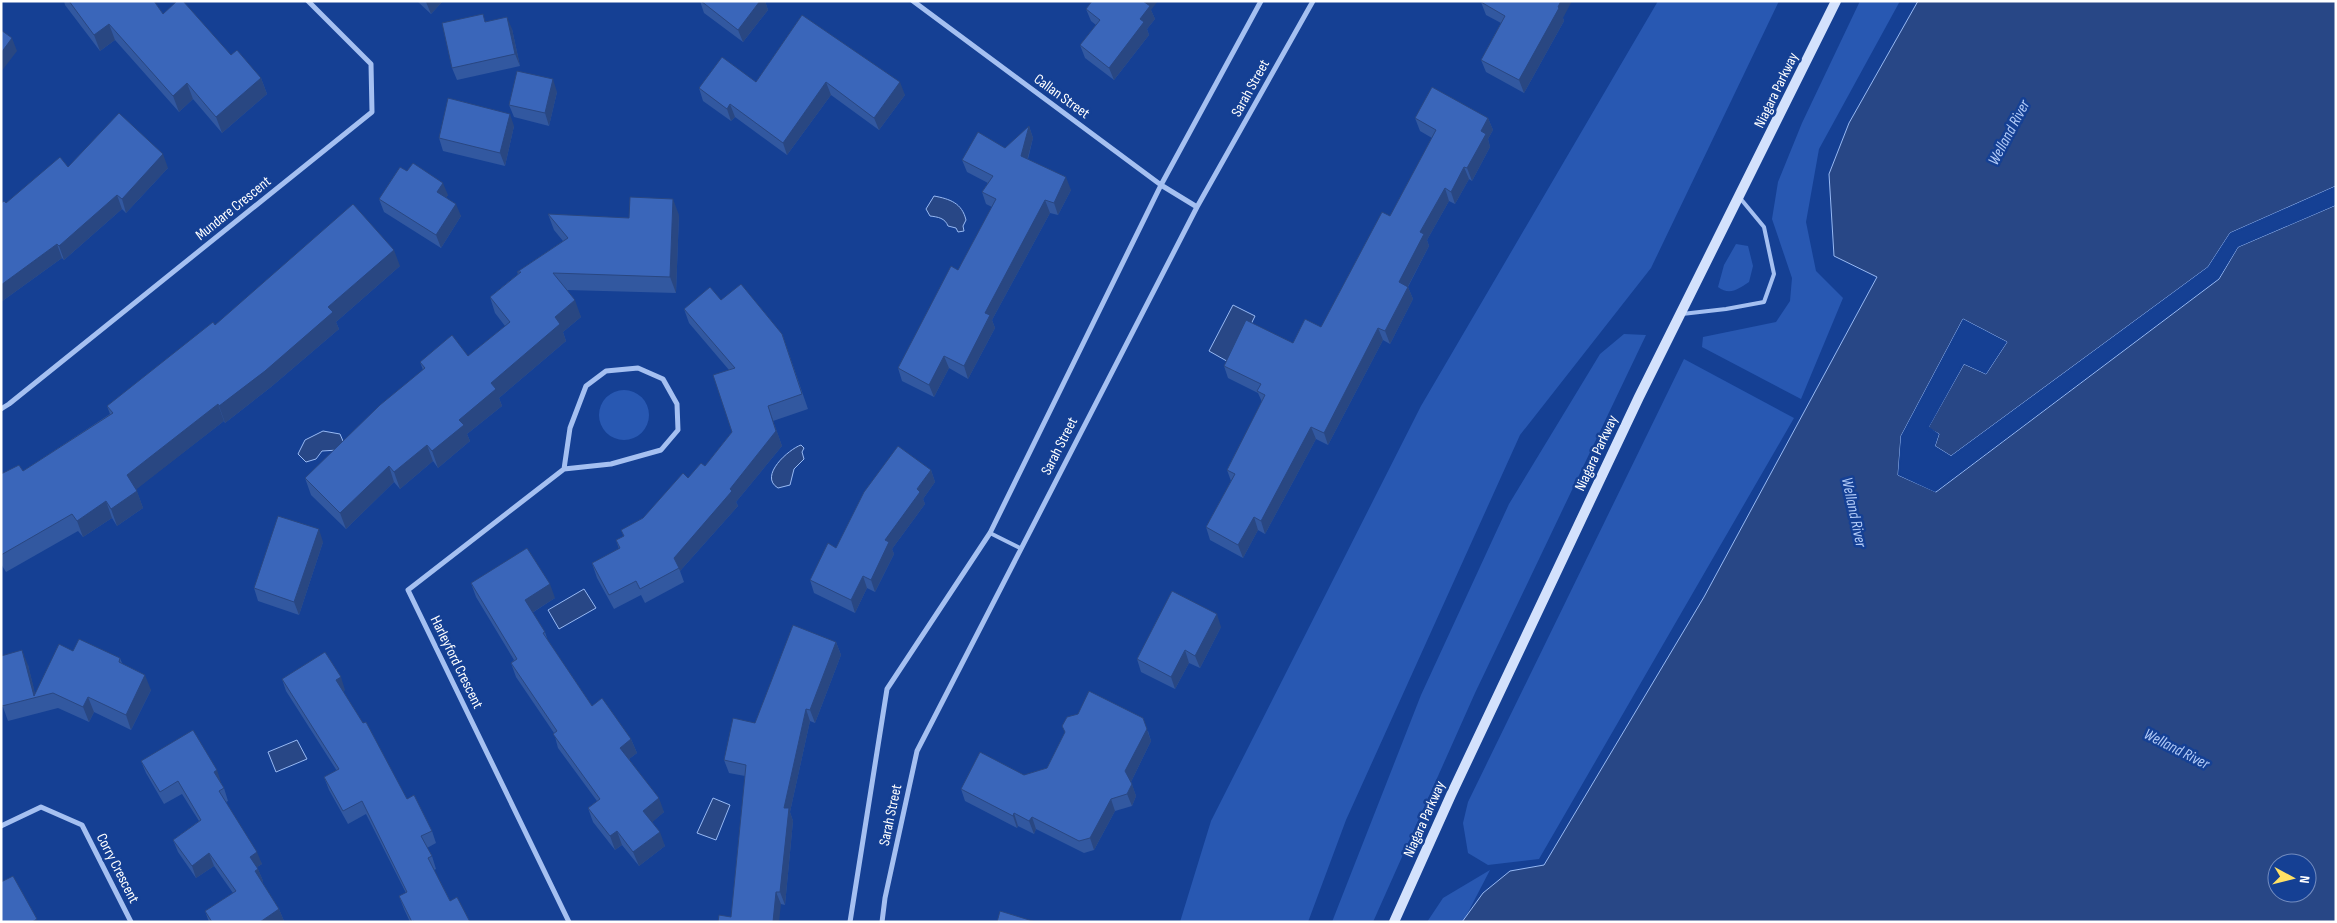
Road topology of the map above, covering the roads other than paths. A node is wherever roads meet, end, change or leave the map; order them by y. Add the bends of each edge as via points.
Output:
1 (308, 1) edge
2 (913, 1) edge
3 (1261, 1) edge
4 (1313, 1) edge
5 (1836, 1) edge
6 (1161, 185) junction
7 (1740, 198) junction
8 (1197, 207) junction
9 (1681, 314) junction
10 (1, 409) edge
11 (564, 469) junction
12 (990, 532) junction
13 (1020, 548) junction
14 (1, 826) edge
15 (131, 922) edge
16 (569, 922) edge
17 (850, 922) edge
18 (882, 922) edge
19 (1394, 922) edge

1 - 10 street, Mundare Crescent via 371,64 372,112
2 - 6 street, Callan Street
3 - 6 street, Sarah Street
4 - 8 street, Sarah Street
5 - 7 main road, Niagara Parkway
6 - 8 street, Callan Street
6 - 12 street, Sarah Street
7 - 9 main road, Niagara Parkway
7 - 9 lane via 1764,227 1774,274 1764,302
8 - 13 street, Sarah Street
9 - 19 main road, Niagara Parkway via 1455,786
11 - 11 street via 611,464 661,450 678,430 678,404 663,379 638,368 606,371 586,386 570,428
11 - 16 street, Harleyford Crescent via 408,590
12 - 13 lane
12 - 17 street, Sarah Street via 887,689
13 - 18 street, Sarah Street via 917,751
14 - 15 street, Corry Crescent via 41,807 82,825

